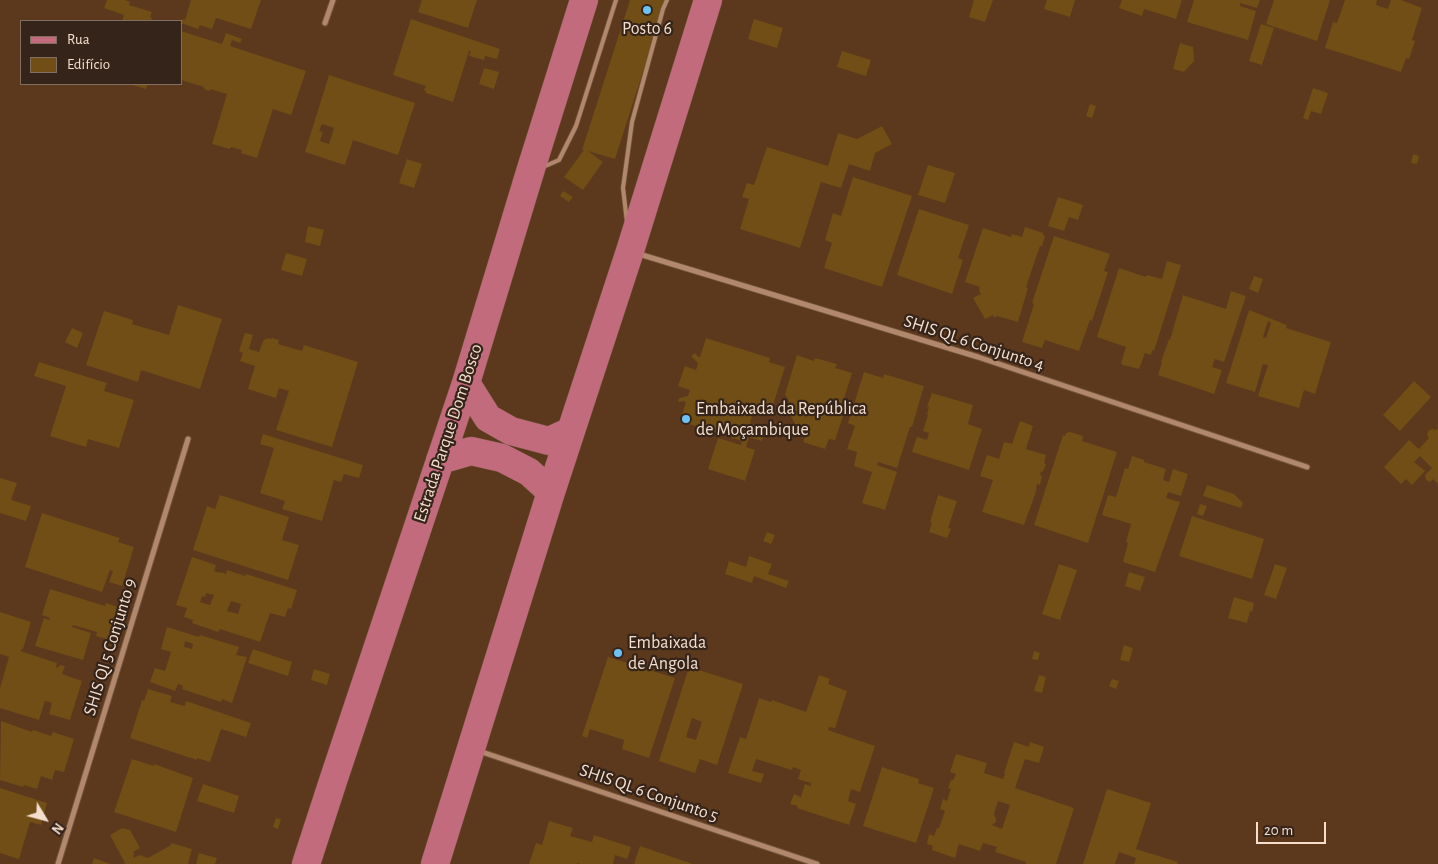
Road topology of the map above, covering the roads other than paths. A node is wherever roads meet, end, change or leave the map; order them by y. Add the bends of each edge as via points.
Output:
1 (333, 0) edge
2 (584, 0) edge
3 (616, 0) edge
4 (667, 0) edge
5 (708, 0) edge
6 (326, 23) dead end
7 (530, 172) junction
8 (627, 224) dead end
9 (629, 247) junction
10 (466, 383) junction
11 (572, 431) junction
12 (188, 438) dead end
13 (440, 460) junction
14 (1307, 467) dead end
15 (551, 492) junction
16 (472, 748) junction
17 (58, 864) edge
18 (306, 864) edge
19 (435, 864) edge
20 (817, 864) edge

1 - 6 street
2 - 7 main road, Estrada Parque Dom Bosco
3 - 7 lane via 576,126 558,160
4 - 8 lane via 632,122 623,188
5 - 9 main road
7 - 10 main road, Estrada Parque Dom Bosco
9 - 11 main road
9 - 14 street, SHIS QL 6 Conjunto 4 via 978,357
10 - 11 main road via 488,418 511,431 549,441
10 - 13 main road, Estrada Parque Dom Bosco
11 - 15 main road
12 - 17 street, SHIS QI 5 Conjunto 9
13 - 15 main road via 471,451 502,458 529,472
13 - 18 main road, Estrada Parque Dom Bosco
15 - 16 main road
16 - 19 main road
16 - 20 street, SHIS QL 6 Conjunto 5

